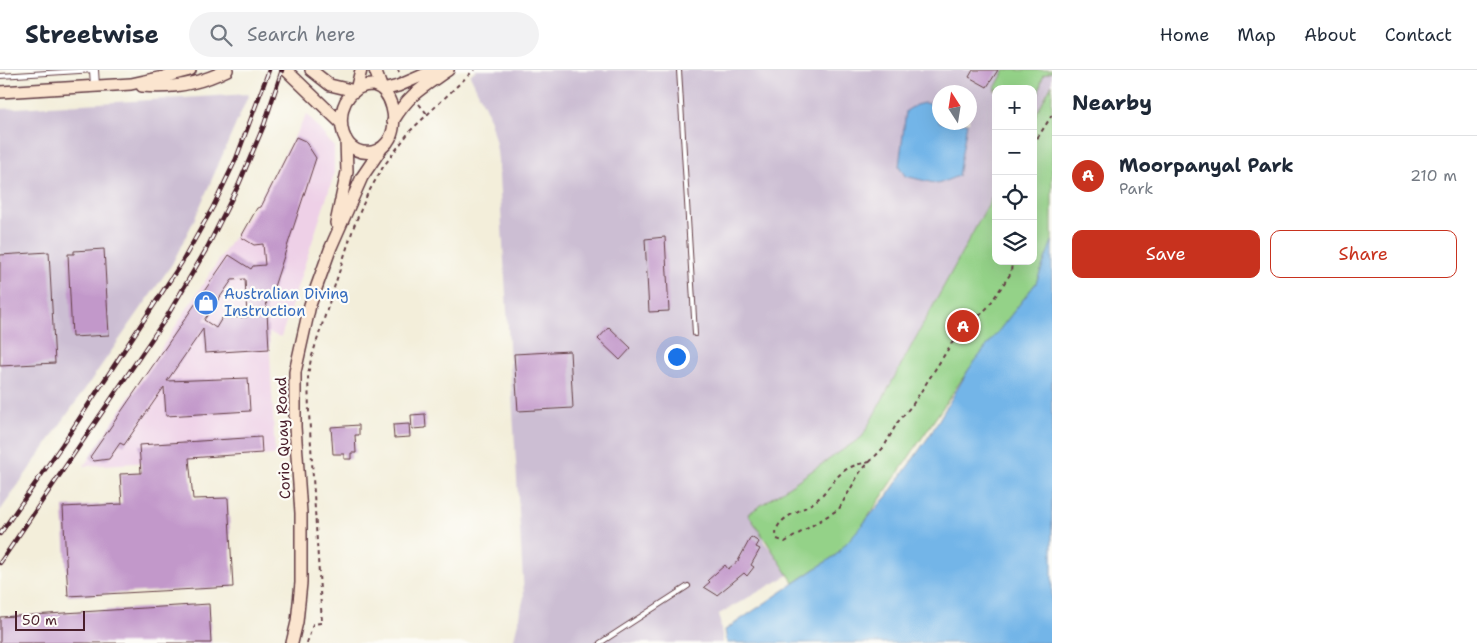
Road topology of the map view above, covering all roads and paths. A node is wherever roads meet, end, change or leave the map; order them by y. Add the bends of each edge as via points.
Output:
1 (94, 70) edge
2 (190, 70) edge
3 (227, 70) edge
4 (286, 70) edge
5 (311, 70) edge
6 (361, 70) edge
7 (375, 70) edge
8 (435, 70) edge
9 (448, 70) edge
10 (474, 70) edge
11 (679, 70) edge
12 (0, 76) edge
13 (131, 84) junction
14 (95, 86) junction
15 (383, 89) junction
16 (356, 90) junction
17 (0, 92) edge
18 (415, 98) dead end
19 (427, 115) junction
20 (1052, 115) edge
21 (393, 122) junction
22 (341, 123) junction
23 (346, 139) junction
24 (1037, 139) edge
25 (381, 149) junction
26 (331, 247) junction
27 (1012, 265) edge
28 (695, 334) dead end
29 (870, 462) junction
30 (301, 514) junction
31 (688, 586) dead end
32 (292, 643) edge
33 (300, 643) edge
34 (308, 643) edge
35 (600, 643) edge

1 - 12 lane
1 - 14 street
2 - 13 main road
3 - 13 main road via 207,79 174,86
4 - 22 main road
5 - 16 main road via 330,84
6 - 16 main road
7 - 15 main road
8 - 15 main road
9 - 21 main road via 412,94
10 - 19 path
11 - 28 lane
13 - 14 main road
14 - 17 main road
15 - 16 main road via 367,85
15 - 21 main road
16 - 22 main road via 342,109
18 - 19 path
19 - 34 path via 410,131 366,195 311,359 308,375 322,623 313,624
20 - 24 path
21 - 25 main road via 390,139
22 - 23 main road
23 - 25 main road via 360,151
23 - 26 main road, Corio Quay Road via 347,172
25 - 26 main road, Corio Quay Road via 362,177
26 - 30 main road, Corio Quay Road via 310,306 295,372
27 - 29 path via 1011,274 988,307 952,343 884,447
29 - 29 path via 860,472 839,509 785,542 777,539 778,525 790,515 813,504 839,475 851,467
30 - 32 main road, Corio Quay Road via 300,597
30 - 33 main road, Corio Quay Road via 308,588
31 - 35 lane

